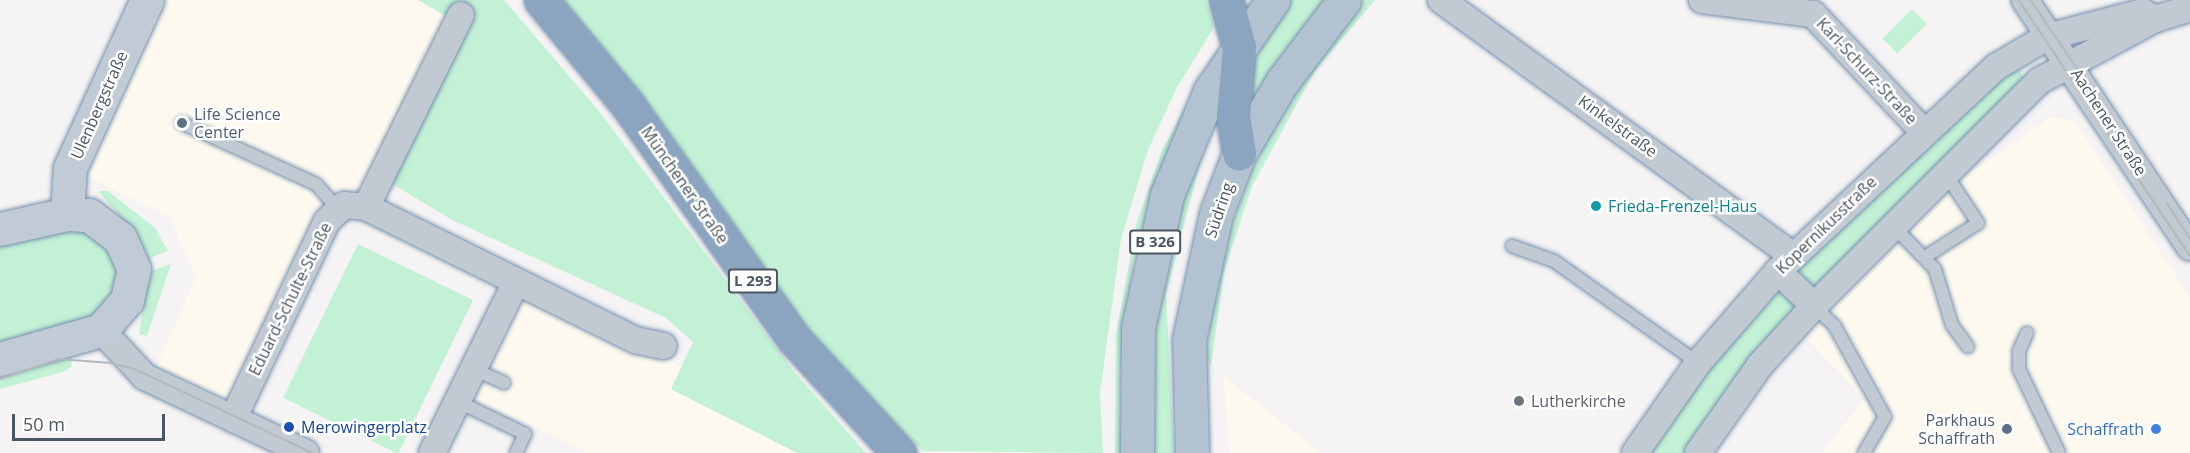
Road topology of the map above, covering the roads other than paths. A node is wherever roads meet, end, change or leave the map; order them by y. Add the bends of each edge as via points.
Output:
1 (147, 0) edge
2 (541, 0) edge
3 (1226, 0) edge
4 (1273, 0) edge
5 (1344, 0) edge
6 (1441, 0) edge
7 (1702, 0) edge
8 (2025, 0) edge
9 (2190, 8) edge
10 (461, 15) dead end
11 (2155, 19) junction
12 (2053, 36) junction
13 (1239, 47) junction
14 (2071, 63) junction
15 (183, 123) dead end
16 (1924, 132) junction
17 (1239, 154) junction
18 (1945, 172) junction
19 (366, 207) junction
20 (337, 208) junction
21 (67, 213) junction
22 (1892, 225) junction
23 (0, 229) edge
24 (1512, 246) dead end
25 (2190, 247) edge
26 (1925, 257) junction
27 (1785, 263) junction
28 (516, 282) junction
29 (1814, 306) junction
30 (101, 330) junction
31 (2027, 333) dead end
32 (663, 346) dead end
33 (1968, 347) dead end
34 (0, 359) edge
35 (1698, 363) junction
36 (473, 369) junction
37 (504, 383) dead end
38 (457, 401) junction
39 (233, 419) junction
40 (306, 453) edge
41 (432, 453) edge
42 (516, 453) edge
43 (899, 453) edge
44 (1137, 453) edge
45 (1192, 453) edge
46 (1635, 453) edge
47 (1698, 453) edge
48 (1864, 453) edge
49 (2059, 453) edge

1 - 21 street, Ulenbergstraße via 70,168
2 - 43 highway, Münchener Straße / L 293 via 627,104 795,339
3 - 13 highway
4 - 13 main road, B 326
5 - 17 main road, Südring / B 326 via 1282,82
6 - 27 street, Kinkelstraße
7 - 16 street, Karl-Schurz-Straße via 1814,14
8 - 12 street, Aachener Straße
9 - 11 street
10 - 19 street
11 - 12 street, Kopernikusstraße via 2142,12
11 - 14 street
12 - 14 street, Aachener Straße
12 - 16 street, Kopernikusstraße via 1996,67
13 - 17 highway via 1233,115
13 - 44 main road, B 326 via 1188,142 1145,278 1135,375
14 - 18 street via 2039,81
14 - 25 street, Aachener Straße
15 - 20 lane via 316,184
16 - 27 street, Kopernikusstraße
17 - 45 main road, Südring / B 326 via 1216,214 1194,306 1186,374
18 - 22 street
18 - 26 lane via 1978,223
19 - 20 street, Eduard-Schulte-Straße
19 - 28 street, Eduard-Schulte-Straße
20 - 39 street, Eduard-Schulte-Straße
21 - 23 street
21 - 30 street via 89,215 112,229 132,260 127,300
22 - 26 lane
22 - 29 street
24 - 35 lane via 1554,261
26 - 33 lane via 1946,294 1952,325
27 - 29 street, Kinkelstraße
27 - 35 street, Kopernikusstraße
28 - 32 street, Eduard-Schulte-Straße via 635,340
28 - 36 street
29 - 47 street via 1760,365
29 - 48 lane via 1834,325 1885,417
30 - 34 street
30 - 39 street via 145,377
31 - 49 lane via 2019,351 2019,369
35 - 46 street, Kopernikusstraße
36 - 37 lane
36 - 38 street
38 - 41 street
38 - 42 lane via 525,434
39 - 40 street

